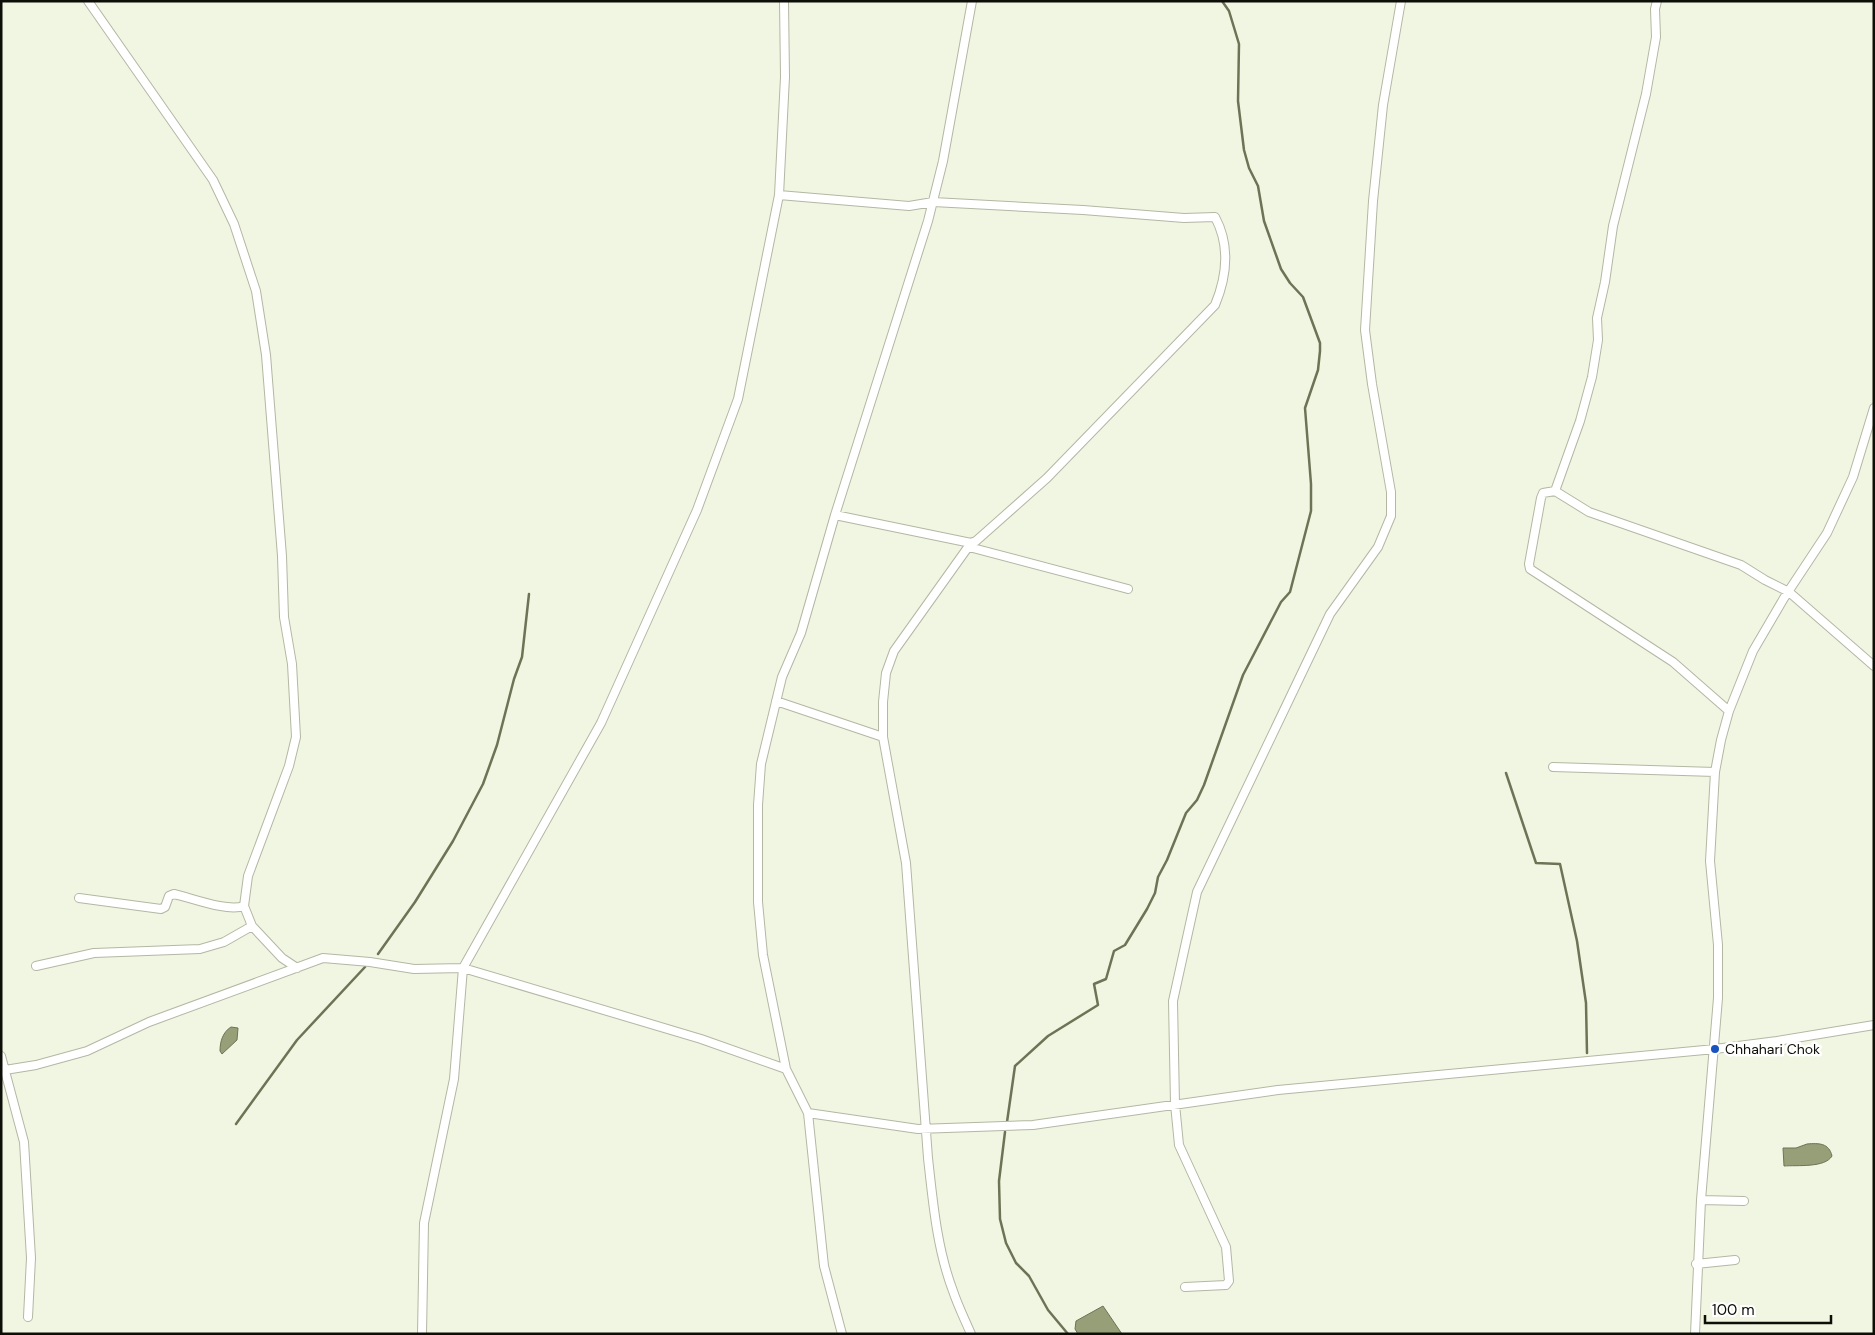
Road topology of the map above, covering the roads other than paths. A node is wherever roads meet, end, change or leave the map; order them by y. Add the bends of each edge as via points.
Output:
1 (88, 1) edge
2 (784, 1) edge
3 (972, 1) edge
4 (1401, 1) edge
5 (1657, 1) edge
6 (779, 195) junction
7 (933, 202) junction
8 (1874, 408) edge
9 (1555, 491) junction
10 (835, 515) junction
11 (970, 545) junction
12 (1128, 589) dead end
13 (1789, 592) junction
14 (1874, 666) edge
15 (776, 701) junction
16 (1729, 711) junction
17 (883, 737) junction
18 (1553, 767) dead end
19 (1715, 772) junction
20 (79, 898) dead end
21 (244, 906) junction
22 (252, 926) junction
23 (36, 966) dead end
24 (297, 968) junction
25 (463, 968) junction
26 (1874, 1025) edge
27 (1715, 1049) junction
28 (1, 1056) edge
29 (786, 1069) junction
30 (5, 1070) junction
31 (1174, 1104) junction
32 (808, 1113) junction
33 (927, 1128) junction
34 (1700, 1200) junction
35 (1744, 1201) dead end
36 (1735, 1260) dead end
37 (1696, 1264) junction
38 (1185, 1287) dead end
39 (28, 1317) dead end
40 (422, 1334) edge
41 (842, 1334) edge
42 (971, 1334) edge
43 (1695, 1334) edge

1 - 21 street via 213,180 234,224 256,291 266,355 284,617 292,664 296,737 289,766 248,876
2 - 6 street via 785,77
3 - 7 street
4 - 31 street via 1383,105 1372,201 1366,330 1391,492 1391,516 1378,547 1330,614 1197,892 1173,1001
5 - 9 street via 1654,9 1656,38 1646,94 1612,226 1597,318 1598,340 1592,378
6 - 7 street via 908,206
6 - 25 street via 738,399 697,510 602,723
7 - 10 street
7 - 11 street via 1184,218 1215,217 1222,231 1226,264 1215,305 1047,478
8 - 13 street via 1853,477 1827,533
9 - 13 street via 1589,512 1741,565
9 - 16 street via 1543,493 1541,498 1530,569 1673,662
10 - 11 street
10 - 15 street via 801,633 782,677
11 - 12 street
11 - 17 street via 894,651 886,673
13 - 14 street
13 - 16 street via 1753,651
15 - 17 street
15 - 29 street via 761,764 758,902 763,955
16 - 19 street
17 - 33 street via 906,864
18 - 19 street
19 - 27 street via 1710,861 1718,945
20 - 21 street via 161,909 174,894 221,906
21 - 22 street
22 - 23 street via 224,942 200,949 94,953
22 - 24 street via 282,958
24 - 25 street via 323,958 414,969
24 - 30 street via 148,1022 87,1051
25 - 29 street via 701,1039
25 - 40 street via 454,1079 424,1223
26 - 27 street
27 - 31 street via 1278,1090
27 - 34 street
28 - 30 street
29 - 32 street
30 - 39 street via 24,1142 31,1258
31 - 33 street via 1033,1125
31 - 38 street via 1181,1150 1226,1247 1229,1281 1226,1285
32 - 33 street
32 - 41 street via 824,1266
33 - 42 street via 940,1245 953,1290
34 - 35 street
34 - 37 street
36 - 37 street
37 - 43 street

